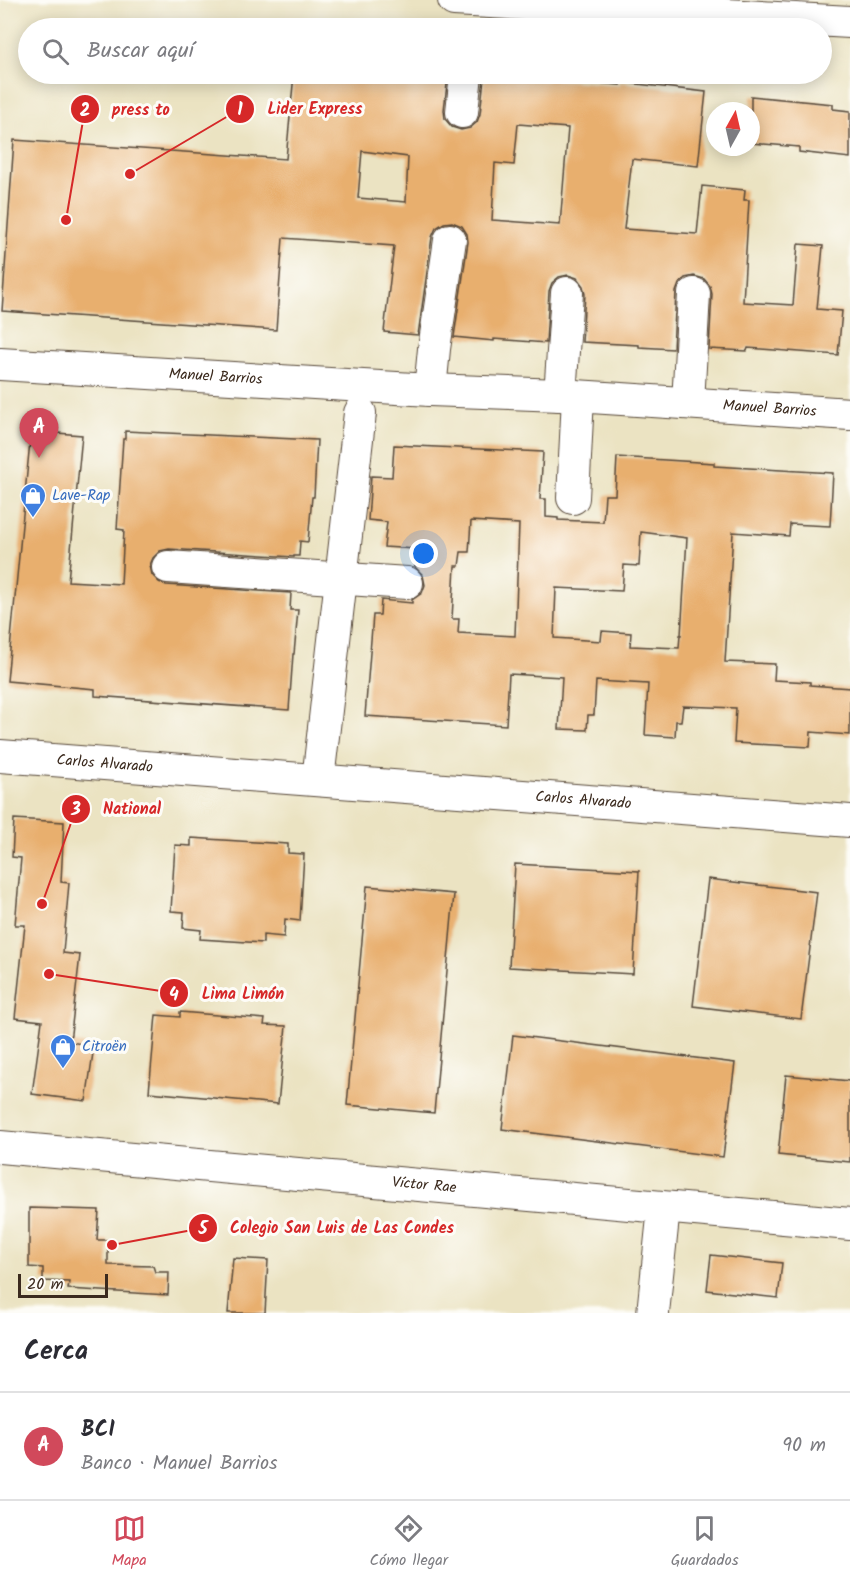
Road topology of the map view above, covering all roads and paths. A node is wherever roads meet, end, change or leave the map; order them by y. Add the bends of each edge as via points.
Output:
1 (466, 10) edge
2 (722, 18) edge
3 (832, 21) edge
4 (850, 22) edge
5 (465, 84) edge
6 (462, 112) dead end
7 (450, 240) dead end
8 (567, 293) dead end
9 (694, 294) dead end
10 (0, 364) edge
11 (430, 390) junction
12 (569, 396) junction
13 (688, 403) junction
14 (360, 413) dead end
15 (850, 414) edge
16 (573, 498) dead end
17 (168, 567) dead end
18 (341, 577) junction
19 (407, 583) dead end
20 (0, 756) edge
21 (318, 780) junction
22 (850, 821) edge
23 (0, 1146) edge
24 (664, 1208) junction
25 (850, 1224) edge
26 (653, 1313) edge

1 - 2 street
3 - 4 street
5 - 6 street
7 - 11 street
8 - 12 street
9 - 13 street
10 - 11 street, Manuel Barrios
11 - 12 street, Manuel Barrios
12 - 13 street, Manuel Barrios
12 - 16 street
13 - 15 street, Manuel Barrios
14 - 18 street
17 - 18 street
18 - 19 street
18 - 21 street
20 - 21 street, Carlos Alvarado
21 - 22 street, Carlos Alvarado
23 - 24 street, Víctor Rae
24 - 25 street, Víctor Rae
24 - 26 street

